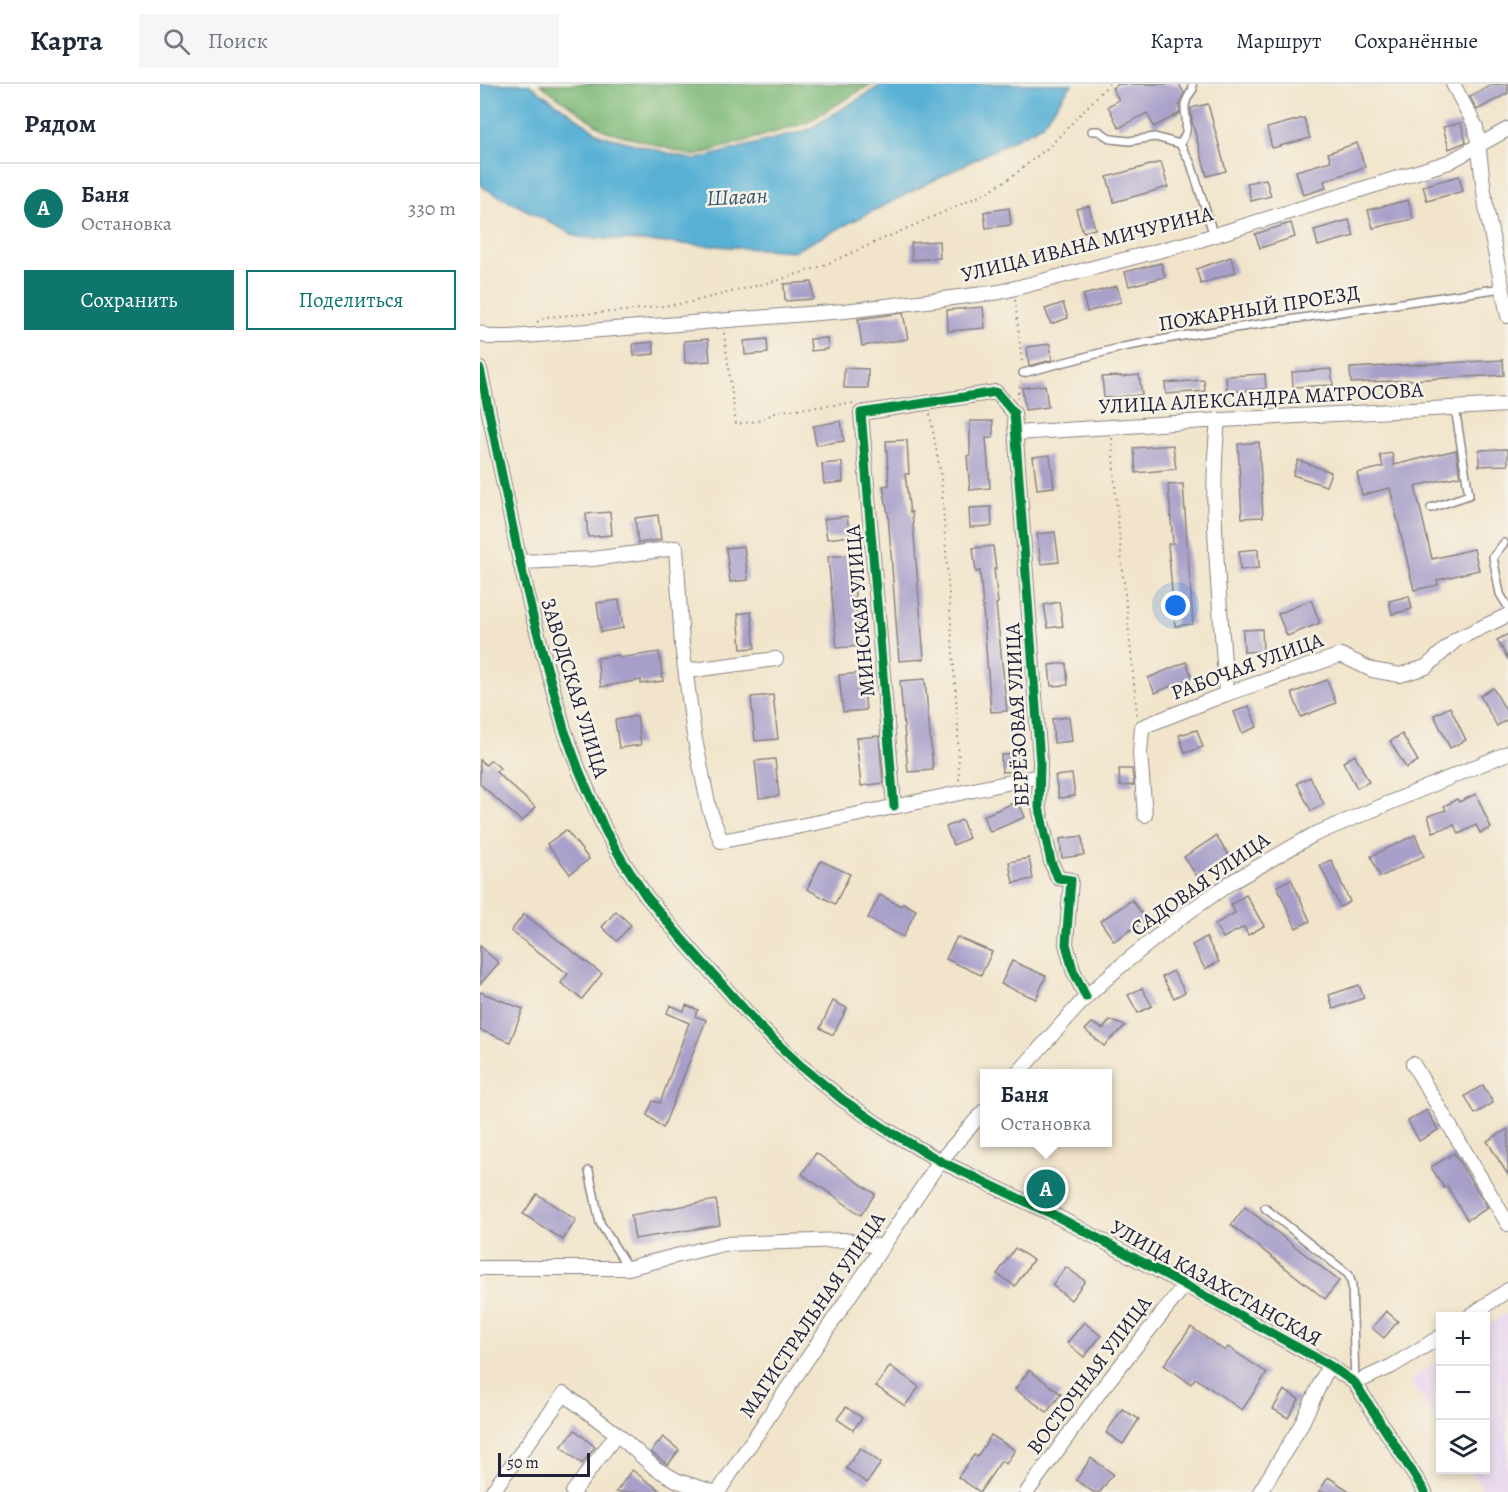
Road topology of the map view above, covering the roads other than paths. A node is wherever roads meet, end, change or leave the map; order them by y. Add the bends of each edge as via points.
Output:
1 (1192, 84) edge
2 (1453, 84) edge
3 (1508, 129) edge
4 (1092, 131) dead end
5 (1180, 144) junction
6 (1478, 146) junction
7 (1214, 236) junction
8 (1502, 288) junction
9 (1508, 316) edge
10 (480, 333) edge
11 (480, 369) edge
12 (1023, 373) road end
13 (1508, 405) edge
14 (1455, 408) junction
15 (1014, 413) joint
16 (1218, 420) junction
17 (1016, 433) junction
18 (1431, 508) dead end
19 (1504, 543) dead end
20 (520, 562) junction
21 (1508, 607) edge
22 (1508, 615) edge
23 (776, 659) dead end
24 (686, 671) junction
25 (1226, 694) junction
26 (1508, 753) edge
27 (1040, 776) junction
28 (894, 806) junction
29 (1145, 815) dead end
30 (1086, 997) junction
31 (1413, 1064) dead end
32 (1021, 1069) edge
33 (980, 1116) edge
34 (940, 1161) junction
35 (590, 1171) dead end
36 (1265, 1208) dead end
37 (1508, 1224) edge
38 (883, 1247) junction
39 (480, 1268) edge
40 (628, 1268) junction
41 (1185, 1285) junction
42 (1508, 1290) edge
43 (1477, 1312) edge
44 (1436, 1339) edge
45 (1329, 1365) junction
46 (1355, 1383) junction
47 (617, 1434) junction
48 (492, 1492) edge
49 (573, 1492) edge
50 (716, 1492) edge
51 (1028, 1492) edge
52 (1260, 1492) edge
53 (1425, 1492) edge

1 - 5 lane via 1184,107 1186,131
2 - 6 street via 1476,127
3 - 6 street, УЛИЦА ИВАНА МИЧУРИНА
4 - 5 lane via 1112,139 1155,137
5 - 7 lane via 1191,164
6 - 7 street, УЛИЦА ИВАНА МИЧУРИНА via 1449,162
6 - 8 street
7 - 10 street, УЛИЦА ИВАНА МИЧУРИНА via 1013,289 957,298 845,311 511,337
8 - 9 street
8 - 12 lane, ПОЖАРНЫЙ ПРОЕЗД via 1177,337
11 - 20 street, ЗАВОДСКАЯ УЛИЦА
13 - 14 street, УЛИЦА АЛЕКСАНДРА МАТРОСОВА
14 - 16 street, УЛИЦА АЛЕКСАНДРА МАТРОСОВА
14 - 18 lane via 1469,495
15 - 17 street, БЕРЁЗОВАЯ УЛИЦА
15 - 28 street, МИНСКАЯ УЛИЦА via 996,392 861,413
16 - 17 street, УЛИЦА АЛЕКСАНДРА МАТРОСОВА
16 - 25 street via 1215,507
17 - 27 street, БЕРЁЗОВАЯ УЛИЦА
19 - 21 lane via 1493,557 1500,594
20 - 24 street via 592,559 676,548
20 - 34 street, ЗАВОДСКАЯ УЛИЦА via 579,770 605,830 646,896 715,978 800,1065 843,1100
22 - 25 street, РАБОЧАЯ УЛИЦА via 1458,639 1426,667 1400,675 1371,670 1341,655
23 - 24 street
24 - 28 street via 709,808 721,841
25 - 29 street, РАБОЧАЯ УЛИЦА via 1142,727
26 - 30 street, САДОВАЯ УЛИЦА via 1313,835 1268,859 1176,921
27 - 28 street
27 - 30 street, БЕРЁЗОВАЯ УЛИЦА via 1039,807 1051,862 1058,878 1071,880 1066,944
30 - 32 street, САДОВАЯ УЛИЦА
31 - 37 street
33 - 34 street
34 - 38 street, МАГИСТРАЛЬНАЯ УЛИЦА
34 - 41 street, УЛИЦА КАЗАХСТАНСКАЯ via 1058,1217
35 - 40 lane via 600,1223
36 - 46 lane via 1349,1275
38 - 40 street via 843,1240 723,1244
38 - 50 street, МАГИСТРАЛЬНАЯ УЛИЦА
39 - 40 street
41 - 45 street, УЛИЦА КАЗАХСТАНСКАЯ
41 - 51 street, ВОСТОЧНАЯ УЛИЦА via 1101,1390
42 - 43 street
44 - 46 street
45 - 46 street, УЛИЦА КАЗАХСТАНСКАЯ
45 - 52 street via 1300,1427
46 - 53 street, УЛИЦА КАЗАХСТАНСКАЯ
47 - 48 street via 564,1394
47 - 49 street
47 - 50 street via 655,1468 678,1481

